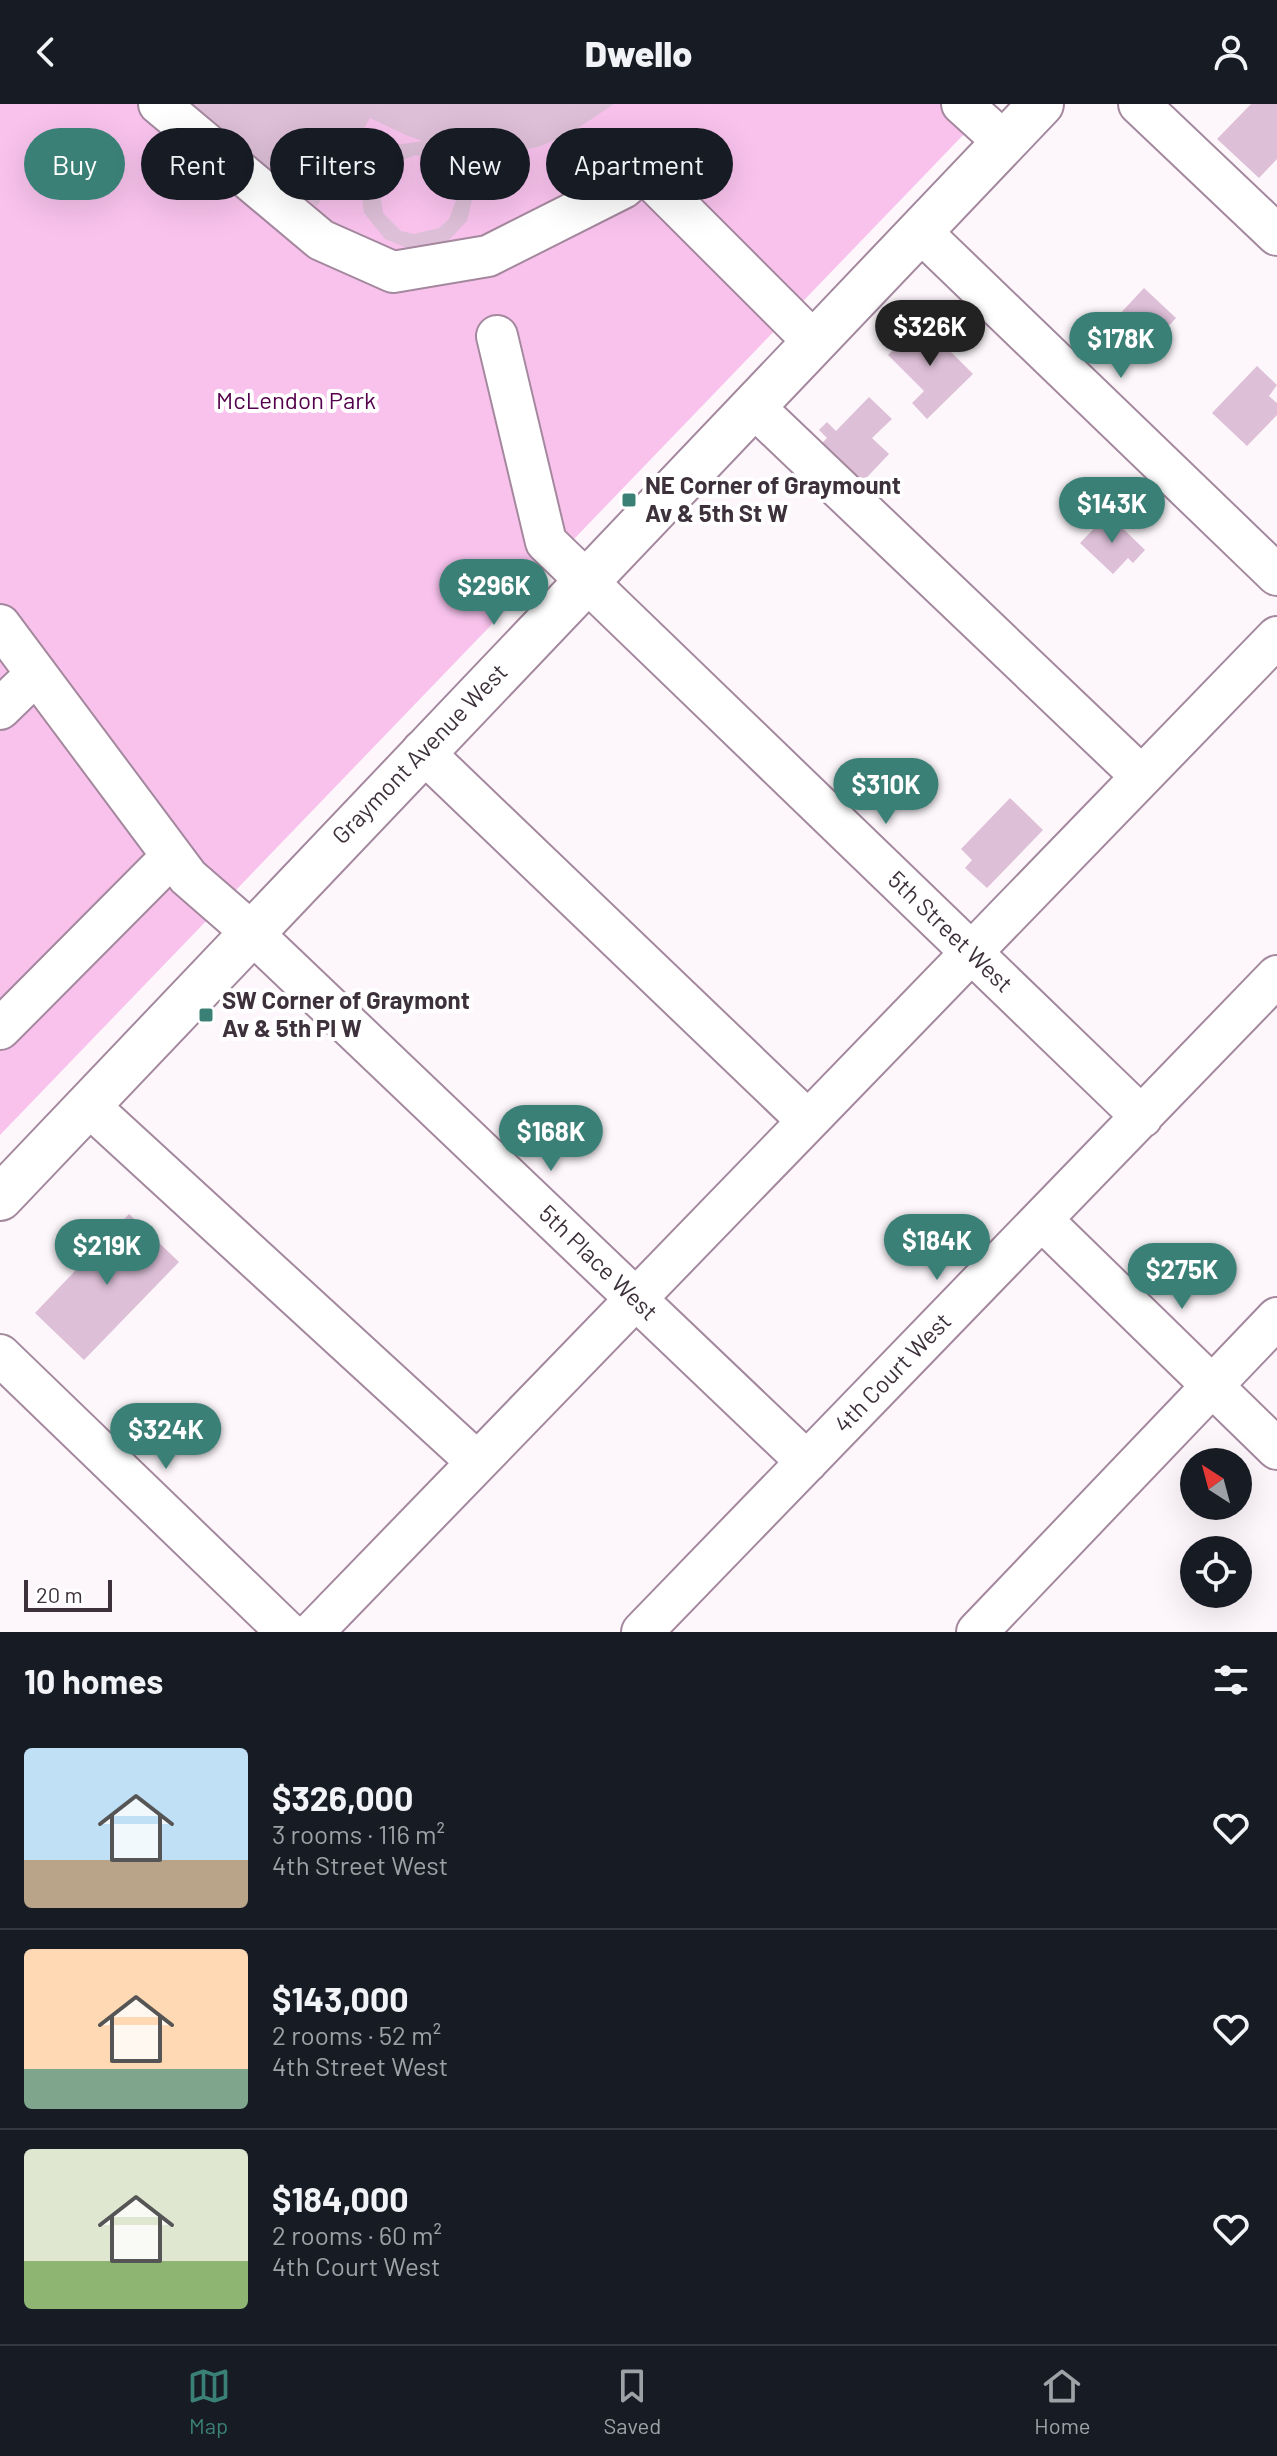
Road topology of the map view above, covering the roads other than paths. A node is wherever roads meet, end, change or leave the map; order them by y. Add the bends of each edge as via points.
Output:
1 (159, 104) edge
2 (962, 104) edge
3 (1041, 104) edge
4 (1139, 104) edge
5 (1005, 143) junction
6 (921, 232) junction
7 (1277, 235) edge
8 (497, 336) dead end
9 (815, 343) junction
10 (753, 406) junction
11 (1277, 575) edge
12 (585, 581) junction
13 (0, 625) edge
14 (1277, 637) edge
15 (35, 675) junction
16 (0, 709) edge
17 (422, 751) junction
18 (1141, 776) junction
19 (172, 856) junction
20 (250, 931) junction
21 (971, 953) junction
22 (1277, 976) edge
23 (0, 1029) edge
24 (88, 1105) junction
25 (1142, 1117) junction
26 (808, 1121) junction
27 (0, 1198) edge
28 (1042, 1220) junction
29 (636, 1299) junction
30 (1277, 1318) edge
31 (0, 1355) edge
32 (1213, 1387) junction
33 (1277, 1449) edge
34 (477, 1462) junction
35 (807, 1462) junction
36 (287, 1632) edge
37 (313, 1632) edge
38 (642, 1632) edge
39 (977, 1632) edge

1 - 9 street via 321,240 393,272 488,256 623,188 643,171
2 - 5 street
3 - 5 main road, Graymont Avenue West
4 - 7 street
5 - 6 main road, Graymont Avenue West
6 - 9 main road, Graymont Avenue West
6 - 11 street
8 - 12 street, 5th Street West via 546,542
9 - 10 main road, Graymont Avenue West
10 - 12 main road, Graymont Avenue West
10 - 18 street
12 - 17 main road, Graymont Avenue West
12 - 21 street, 5th Street West
13 - 15 street, 5th Place West
14 - 18 street
15 - 16 street
15 - 19 street, 5th Place West
17 - 20 main road, Graymont Avenue West
17 - 26 street
18 - 21 street
19 - 20 street, 5th Place West via 188,877
19 - 23 street
20 - 24 main road, Graymont Avenue West
20 - 29 street, 5th Place West
21 - 25 street, 5th Street West
21 - 26 street
22 - 25 street, 4th Court West
24 - 27 main road, Graymont Avenue West
24 - 34 street
25 - 28 street, 4th Court West
26 - 29 street
28 - 32 street
28 - 35 street, 4th Court West
29 - 34 street
29 - 35 street, 5th Place West
30 - 32 street
31 - 36 street
32 - 33 street
32 - 39 street
34 - 37 street
35 - 38 street, 4th Court West

